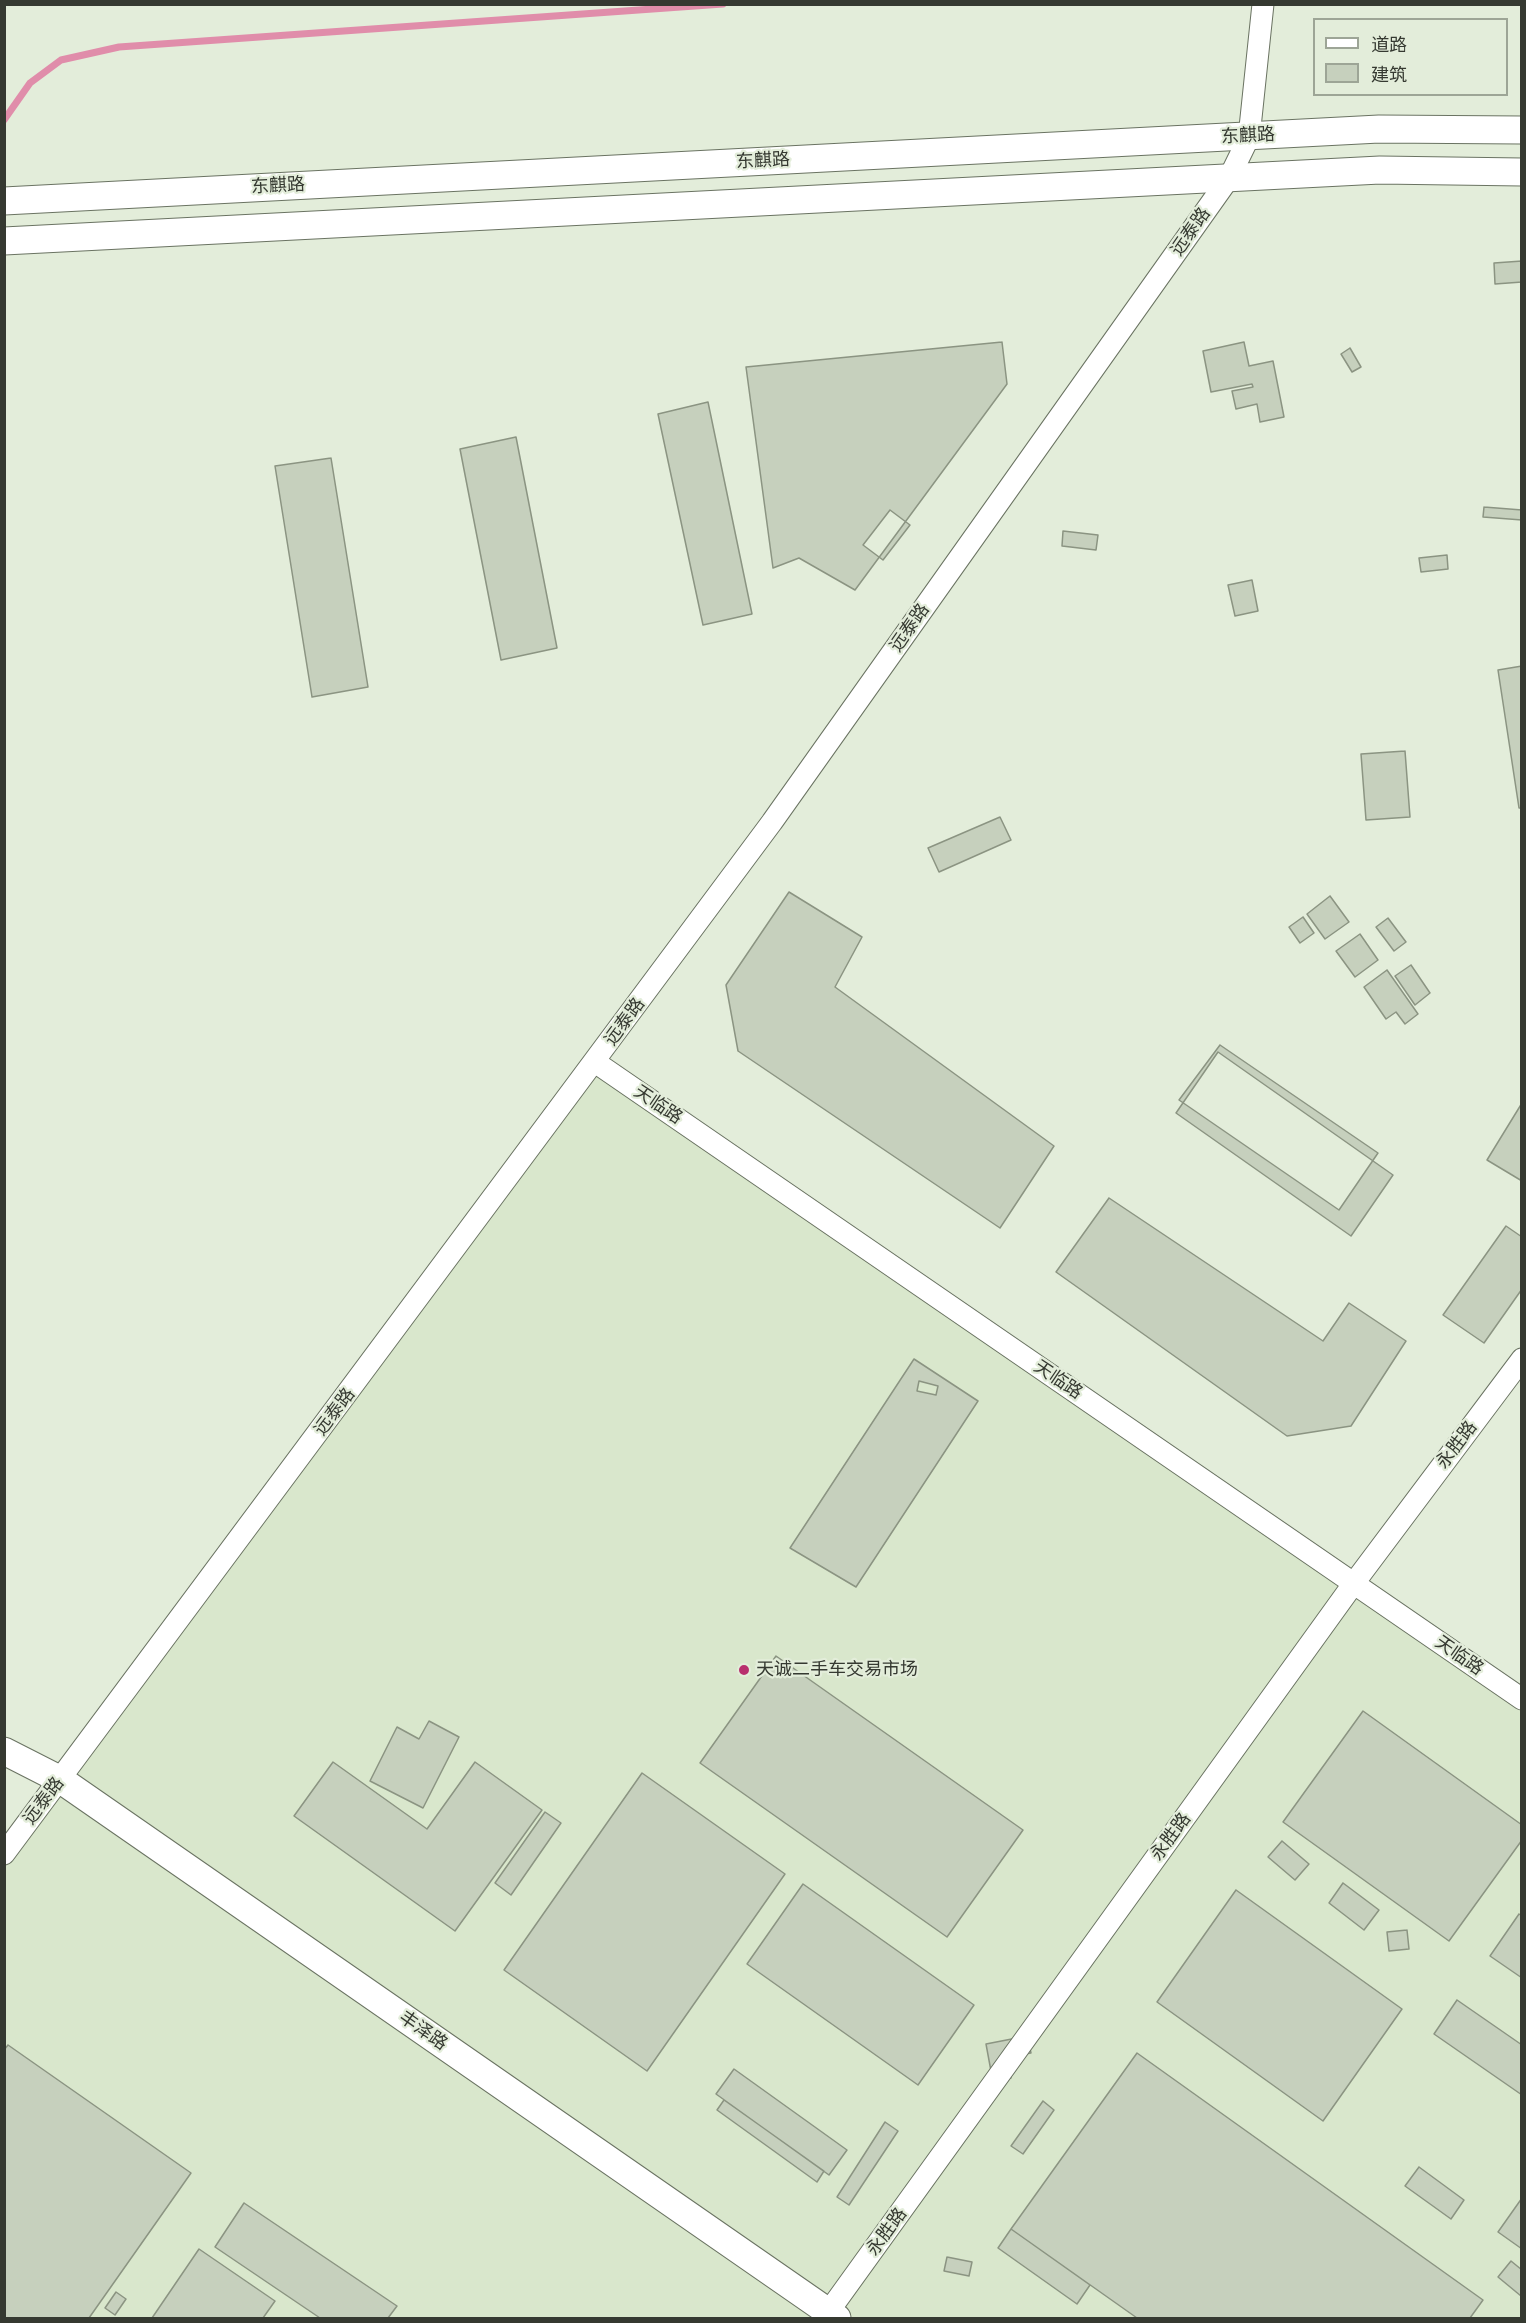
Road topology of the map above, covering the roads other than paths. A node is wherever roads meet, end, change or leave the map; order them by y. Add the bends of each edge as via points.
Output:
1 (1263, 8) edge
2 (1521, 130) edge
3 (1249, 137) junction
4 (1521, 172) edge
5 (1229, 178) junction
6 (4, 201) edge
7 (4, 241) edge
8 (595, 1062) junction
9 (1521, 1359) edge
10 (1354, 1583) junction
11 (1521, 1699) edge
12 (4, 1751) edge
13 (61, 1780) junction
14 (4, 1854) edge
15 (830, 2316) edge

1 - 3 street, 远泰路
2 - 3 main road, 东麒路 via 1379,129
3 - 5 street, 远泰路
3 - 6 main road, 东麒路
4 - 5 main road via 1380,170
5 - 7 main road
5 - 8 street, 远泰路 via 772,822
8 - 10 street, 天临路
8 - 13 street, 远泰路
9 - 10 street, 永胜路
10 - 11 street, 天临路
10 - 15 street, 永胜路
12 - 13 main road, 丰泽路
13 - 14 street, 远泰路
13 - 15 main road, 丰泽路

